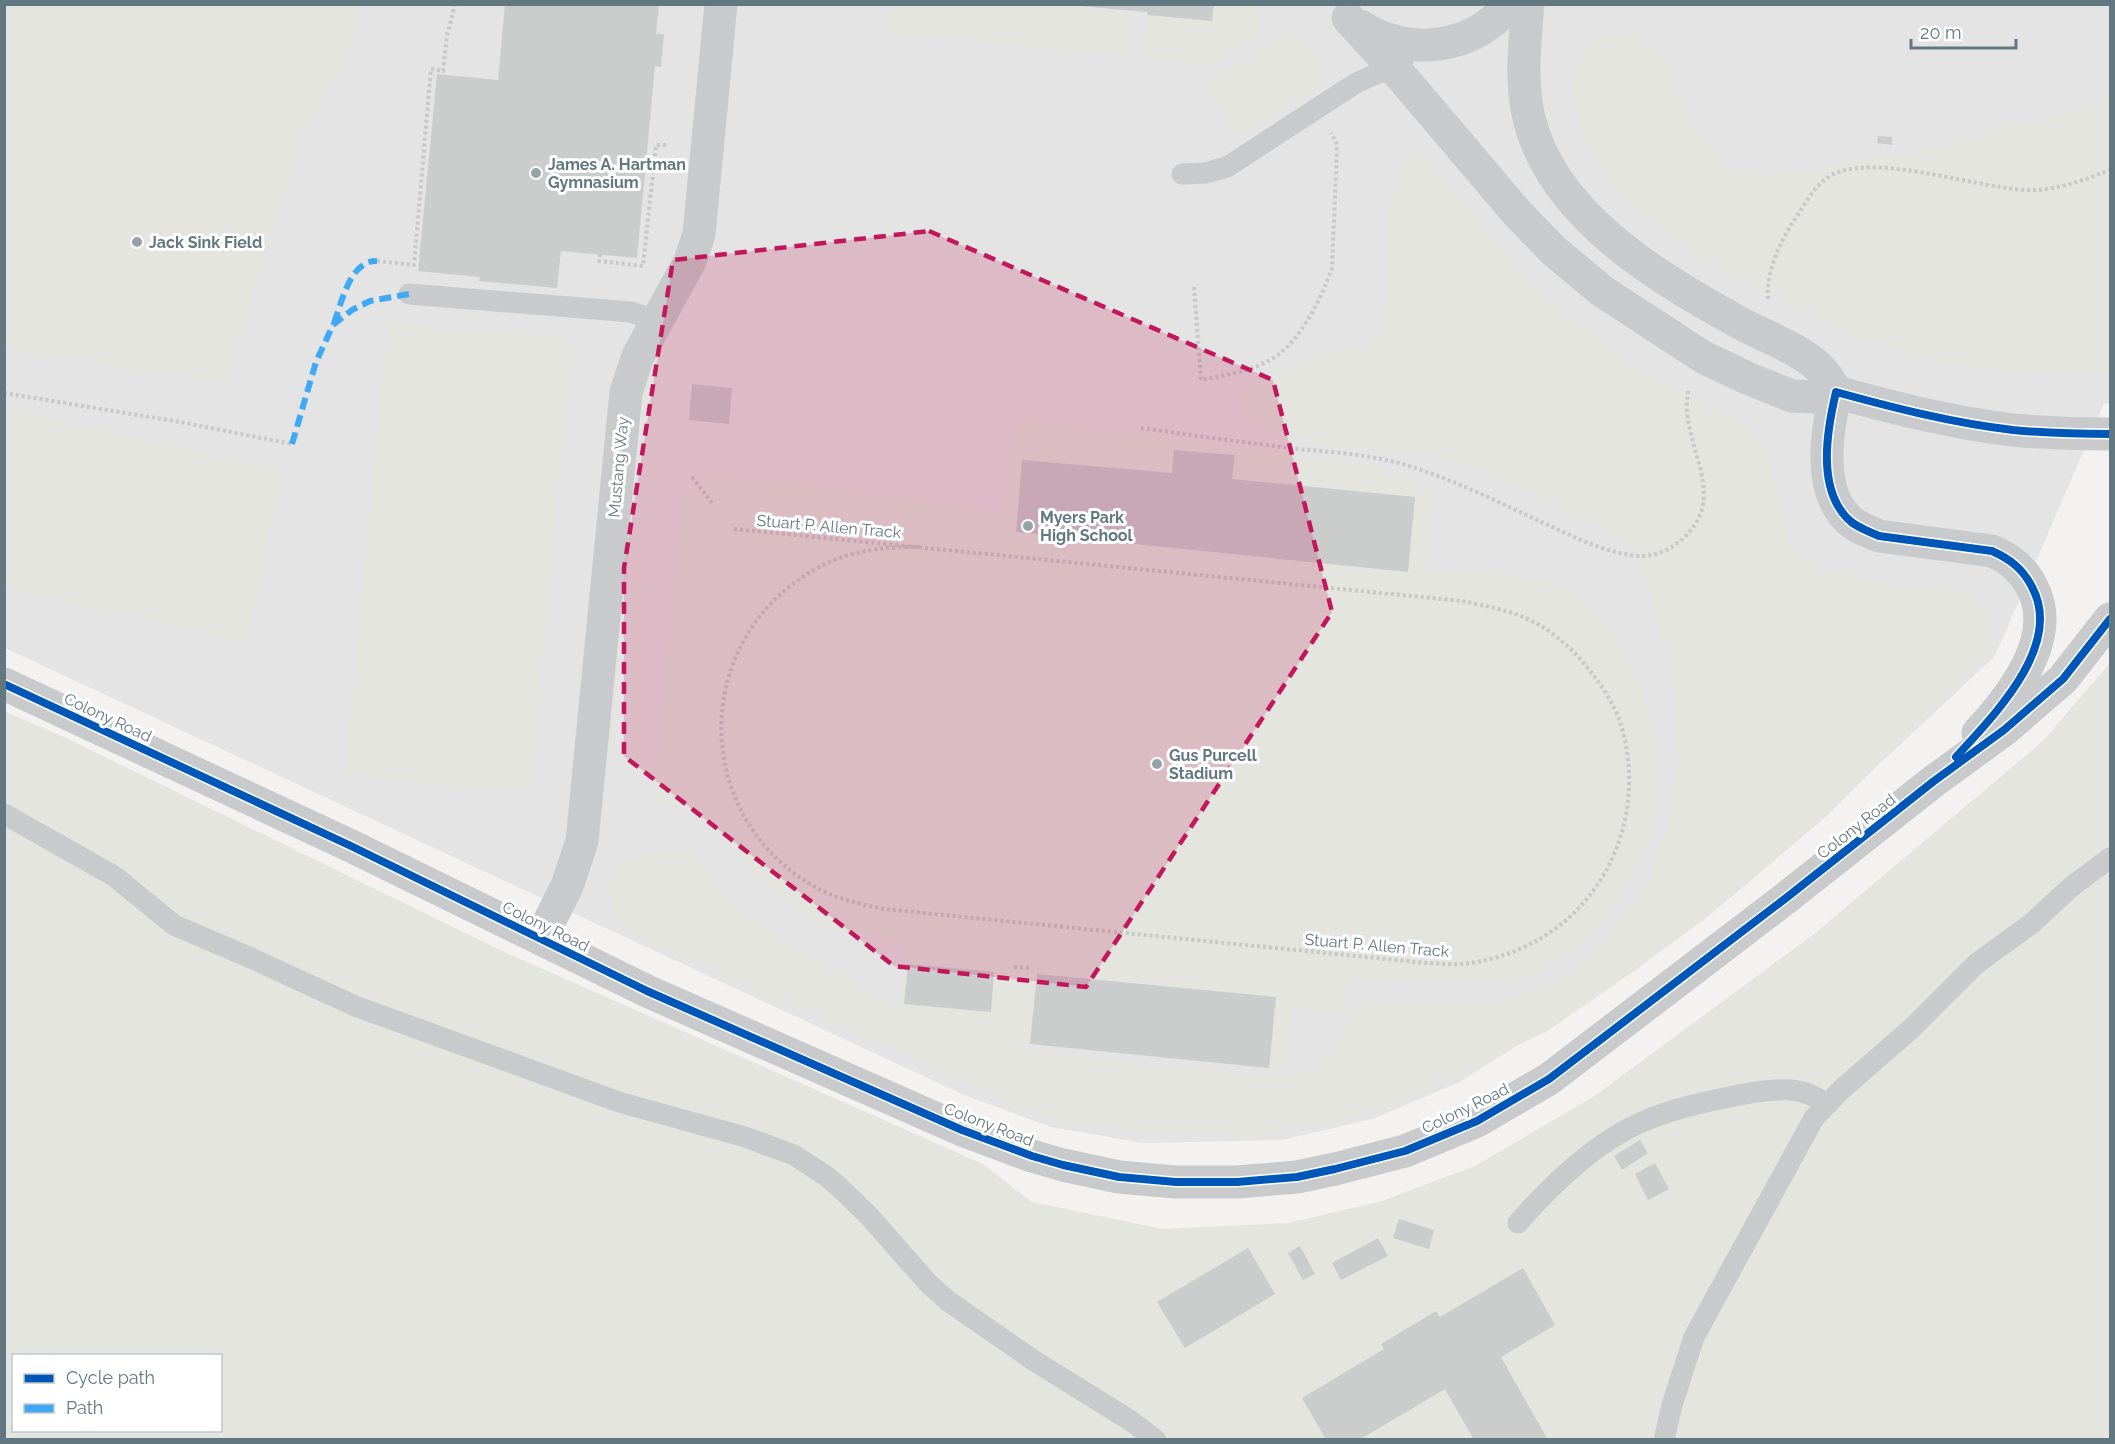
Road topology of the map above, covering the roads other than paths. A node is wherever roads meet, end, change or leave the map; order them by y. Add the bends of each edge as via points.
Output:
1 (721, 4) edge
2 (1510, 4) edge
3 (1528, 4) edge
4 (1343, 11) edge
5 (1449, 44) junction
6 (1392, 67) junction
7 (1182, 174) dead end
8 (409, 294) dead end
9 (657, 321) junction
10 (1836, 392) junction
11 (2110, 434) edge
12 (2110, 619) edge
13 (4, 684) edge
14 (1934, 781) junction
15 (4, 814) edge
16 (2110, 858) edge
17 (541, 938) junction
18 (1827, 1105) junction
19 (1518, 1223) dead end
20 (1156, 1440) edge
21 (1664, 1440) edge

1 - 9 street, Mustang Way via 699,234 690,261
2 - 5 street via 1482,30
3 - 10 street via 1524,83 1528,116 1535,141 1562,189 1585,214 1666,279 1807,357 1823,371
4 - 5 street via 1378,37 1413,46
4 - 6 street
5 - 6 lane
6 - 7 lane via 1356,83 1227,167
6 - 10 street via 1518,214 1602,291 1703,357 1747,378 1792,396
8 - 9 lane via 631,312
9 - 17 street, Mustang Way via 638,356 626,392 582,841 567,886
10 - 11 street via 1903,411 2013,430
10 - 14 street, Colony Road via 1829,432 1829,481 1835,501 1847,518 1879,536 1980,548 1999,554 2026,576 2040,605 2038,638 2021,677 1990,720
12 - 14 street, Colony Road via 2063,679 2004,730
13 - 17 street, Colony Road
14 - 17 street, Colony Road via 1598,1042 1524,1094 1458,1130 1405,1151 1335,1169 1266,1180 1147,1180 1032,1156 973,1134 647,991
15 - 20 lane via 114,876 174,926 355,1006 609,1098 794,1155 838,1186 948,1301
16 - 18 lane via 1976,964
18 - 19 lane via 1805,1092 1774,1089 1683,1108 1641,1122 1581,1161
18 - 21 lane via 1814,1118 1704,1316 1684,1366

